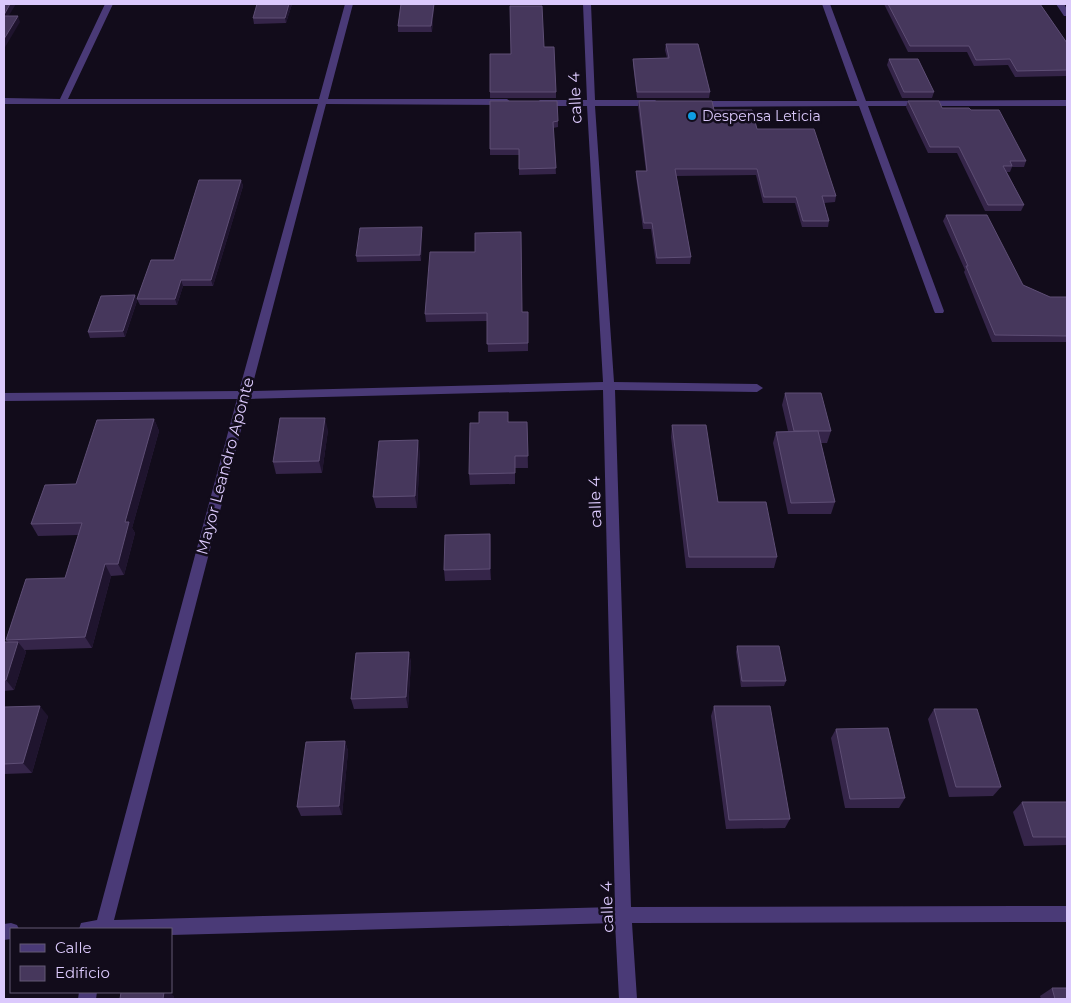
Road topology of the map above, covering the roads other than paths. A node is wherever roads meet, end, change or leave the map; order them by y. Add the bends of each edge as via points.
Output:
1 (109, 4) edge
2 (349, 4) edge
3 (587, 4) edge
4 (826, 4) edge
5 (1060, 4) edge
6 (1067, 14) edge
7 (4, 101) edge
8 (63, 101) junction
9 (323, 101) junction
10 (522, 103) edge
11 (531, 103) edge
12 (591, 103) junction
13 (1067, 103) edge
14 (669, 104) edge
15 (688, 104) edge
16 (864, 104) junction
17 (940, 311) dead end
18 (609, 386) junction
19 (757, 388) dead end
20 (244, 395) junction
21 (4, 397) edge
22 (1067, 914) edge
23 (623, 915) junction
24 (103, 928) edge
25 (140, 928) edge
26 (628, 999) edge

1 - 8 street
2 - 9 street, Mayor Leandro Aponte
3 - 12 street, calle 4
4 - 16 street
5 - 6 street
7 - 8 street
8 - 9 street
9 - 10 street
9 - 20 street, Mayor Leandro Aponte
11 - 12 street
12 - 14 street
12 - 18 street, calle 4
13 - 16 street
15 - 16 street
16 - 17 street
18 - 19 street
18 - 20 street
18 - 23 street, calle 4
20 - 21 street
20 - 24 street, Mayor Leandro Aponte
22 - 23 street
23 - 25 street
23 - 26 street, calle 4

